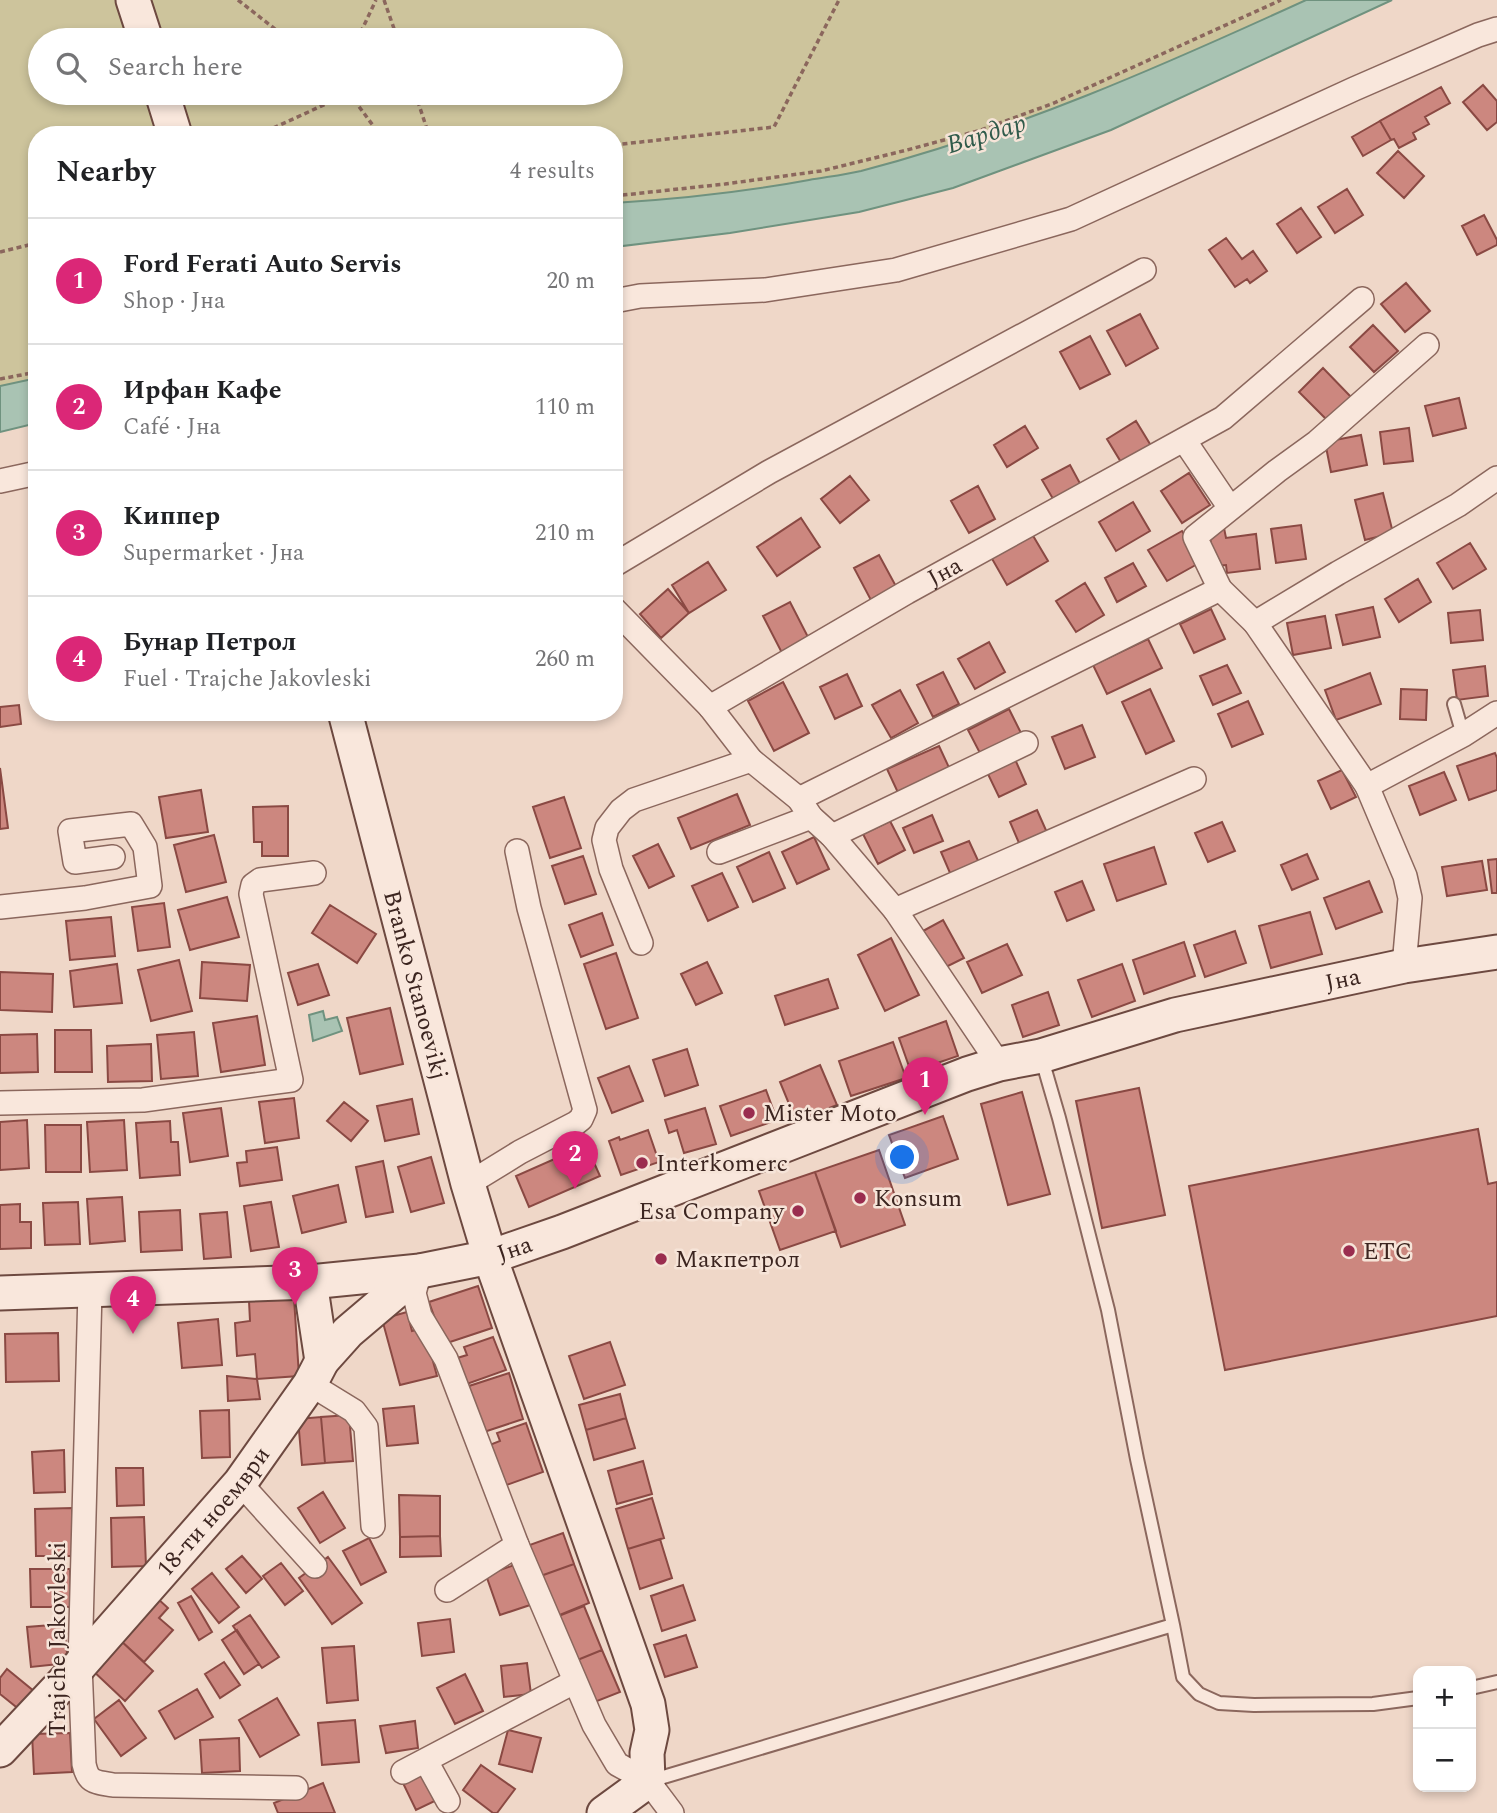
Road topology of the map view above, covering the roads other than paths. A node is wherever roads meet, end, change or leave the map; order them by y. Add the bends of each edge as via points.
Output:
1 (133, 0) edge
2 (141, 28) edge
3 (1497, 29) edge
4 (165, 105) edge
5 (171, 126) edge
6 (1144, 270) dead end
7 (623, 299) edge
8 (1362, 299) dead end
9 (1427, 345) dead end
10 (1184, 440) junction
11 (28, 475) edge
12 (1497, 478) edge
13 (0, 481) edge
14 (1230, 509) junction
15 (623, 560) edge
16 (1220, 589) junction
17 (623, 618) edge
18 (1255, 624) junction
19 (1454, 704) dead end
20 (710, 707) junction
21 (1497, 713) edge
22 (347, 721) edge
23 (1463, 735) junction
24 (1026, 743) dead end
25 (751, 760) junction
26 (1194, 779) dead end
27 (1367, 786) junction
28 (805, 808) junction
29 (832, 836) junction
30 (517, 851) dead end
31 (719, 852) dead end
32 (113, 857) dead end
33 (314, 873) dead end
34 (0, 907) edge
35 (895, 910) junction
36 (641, 943) dead end
37 (1497, 952) edge
38 (1404, 966) junction
39 (1041, 1056) junction
40 (999, 1064) junction
41 (0, 1103) edge
42 (468, 1184) junction
43 (490, 1257) junction
44 (421, 1271) junction
45 (310, 1282) junction
46 (90, 1291) junction
47 (0, 1293) edge
48 (316, 1373) junction
49 (240, 1483) junction
50 (373, 1526) dead end
51 (517, 1545) junction
52 (315, 1566) dead end
53 (447, 1590) dead end
54 (1173, 1625) junction
55 (80, 1665) junction
56 (574, 1682) junction
57 (1497, 1682) edge
58 (1476, 1687) edge
59 (1413, 1699) edge
60 (0, 1750) edge
61 (426, 1760) junction
62 (403, 1772) dead end
63 (648, 1781) junction
64 (296, 1788) dead end
65 (448, 1801) dead end
66 (604, 1813) edge
67 (672, 1813) edge

1 - 2 street
3 - 7 street via 1354,89 1072,219 896,270 765,290
4 - 5 street
6 - 15 street via 769,472
8 - 10 street, Јна via 1223,418
9 - 14 street via 1317,442
10 - 14 street
10 - 20 street, Јна via 930,579
11 - 13 street
12 - 18 street
14 - 16 street via 1195,537
16 - 18 street
16 - 28 street
17 - 20 street
18 - 27 street
19 - 23 lane
20 - 25 street
21 - 23 street
22 - 42 street, Branko Stanoevikj
23 - 27 street
24 - 29 street
25 - 28 street
25 - 36 street via 634,800 607,828 604,840 611,869
26 - 35 street
27 - 38 street via 1410,898
28 - 29 street
28 - 31 street
29 - 35 street
30 - 42 street via 585,1110 576,1123
32 - 34 street via 75,862 70,831 131,824 145,847 150,886
33 - 41 street via 260,880 251,894 291,1080 144,1100
35 - 40 street
37 - 38 street, Јна
38 - 39 street, Јна via 1175,1015
39 - 40 street, Јна
39 - 54 lane via 1108,1310
40 - 43 street, Јна
42 - 43 street, Branko Stanoevikj
43 - 44 street, Јна
43 - 63 street, Branko Stanoevikj via 648,1704 652,1730
44 - 45 street, Јна
44 - 48 street, 18-ти ноември via 348,1332
44 - 51 street via 414,1293 420,1316 446,1359
45 - 46 street, Јна
45 - 48 street
46 - 47 street, Јна
46 - 55 street, Trajche Jakovleski
48 - 49 street, 18-ти ноември
48 - 50 street via 366,1427
49 - 52 street
49 - 55 street, 18-ти ноември
51 - 53 street
51 - 56 street
54 - 59 lane via 1183,1677 1199,1694 1219,1703 1373,1704
54 - 63 lane
55 - 60 street, 18-ти ноември
55 - 64 street, Trajche Jakovleski via 84,1764 96,1783
56 - 61 street
56 - 63 street via 617,1764
57 - 58 lane
61 - 62 street
61 - 65 street
63 - 66 street
63 - 67 street

